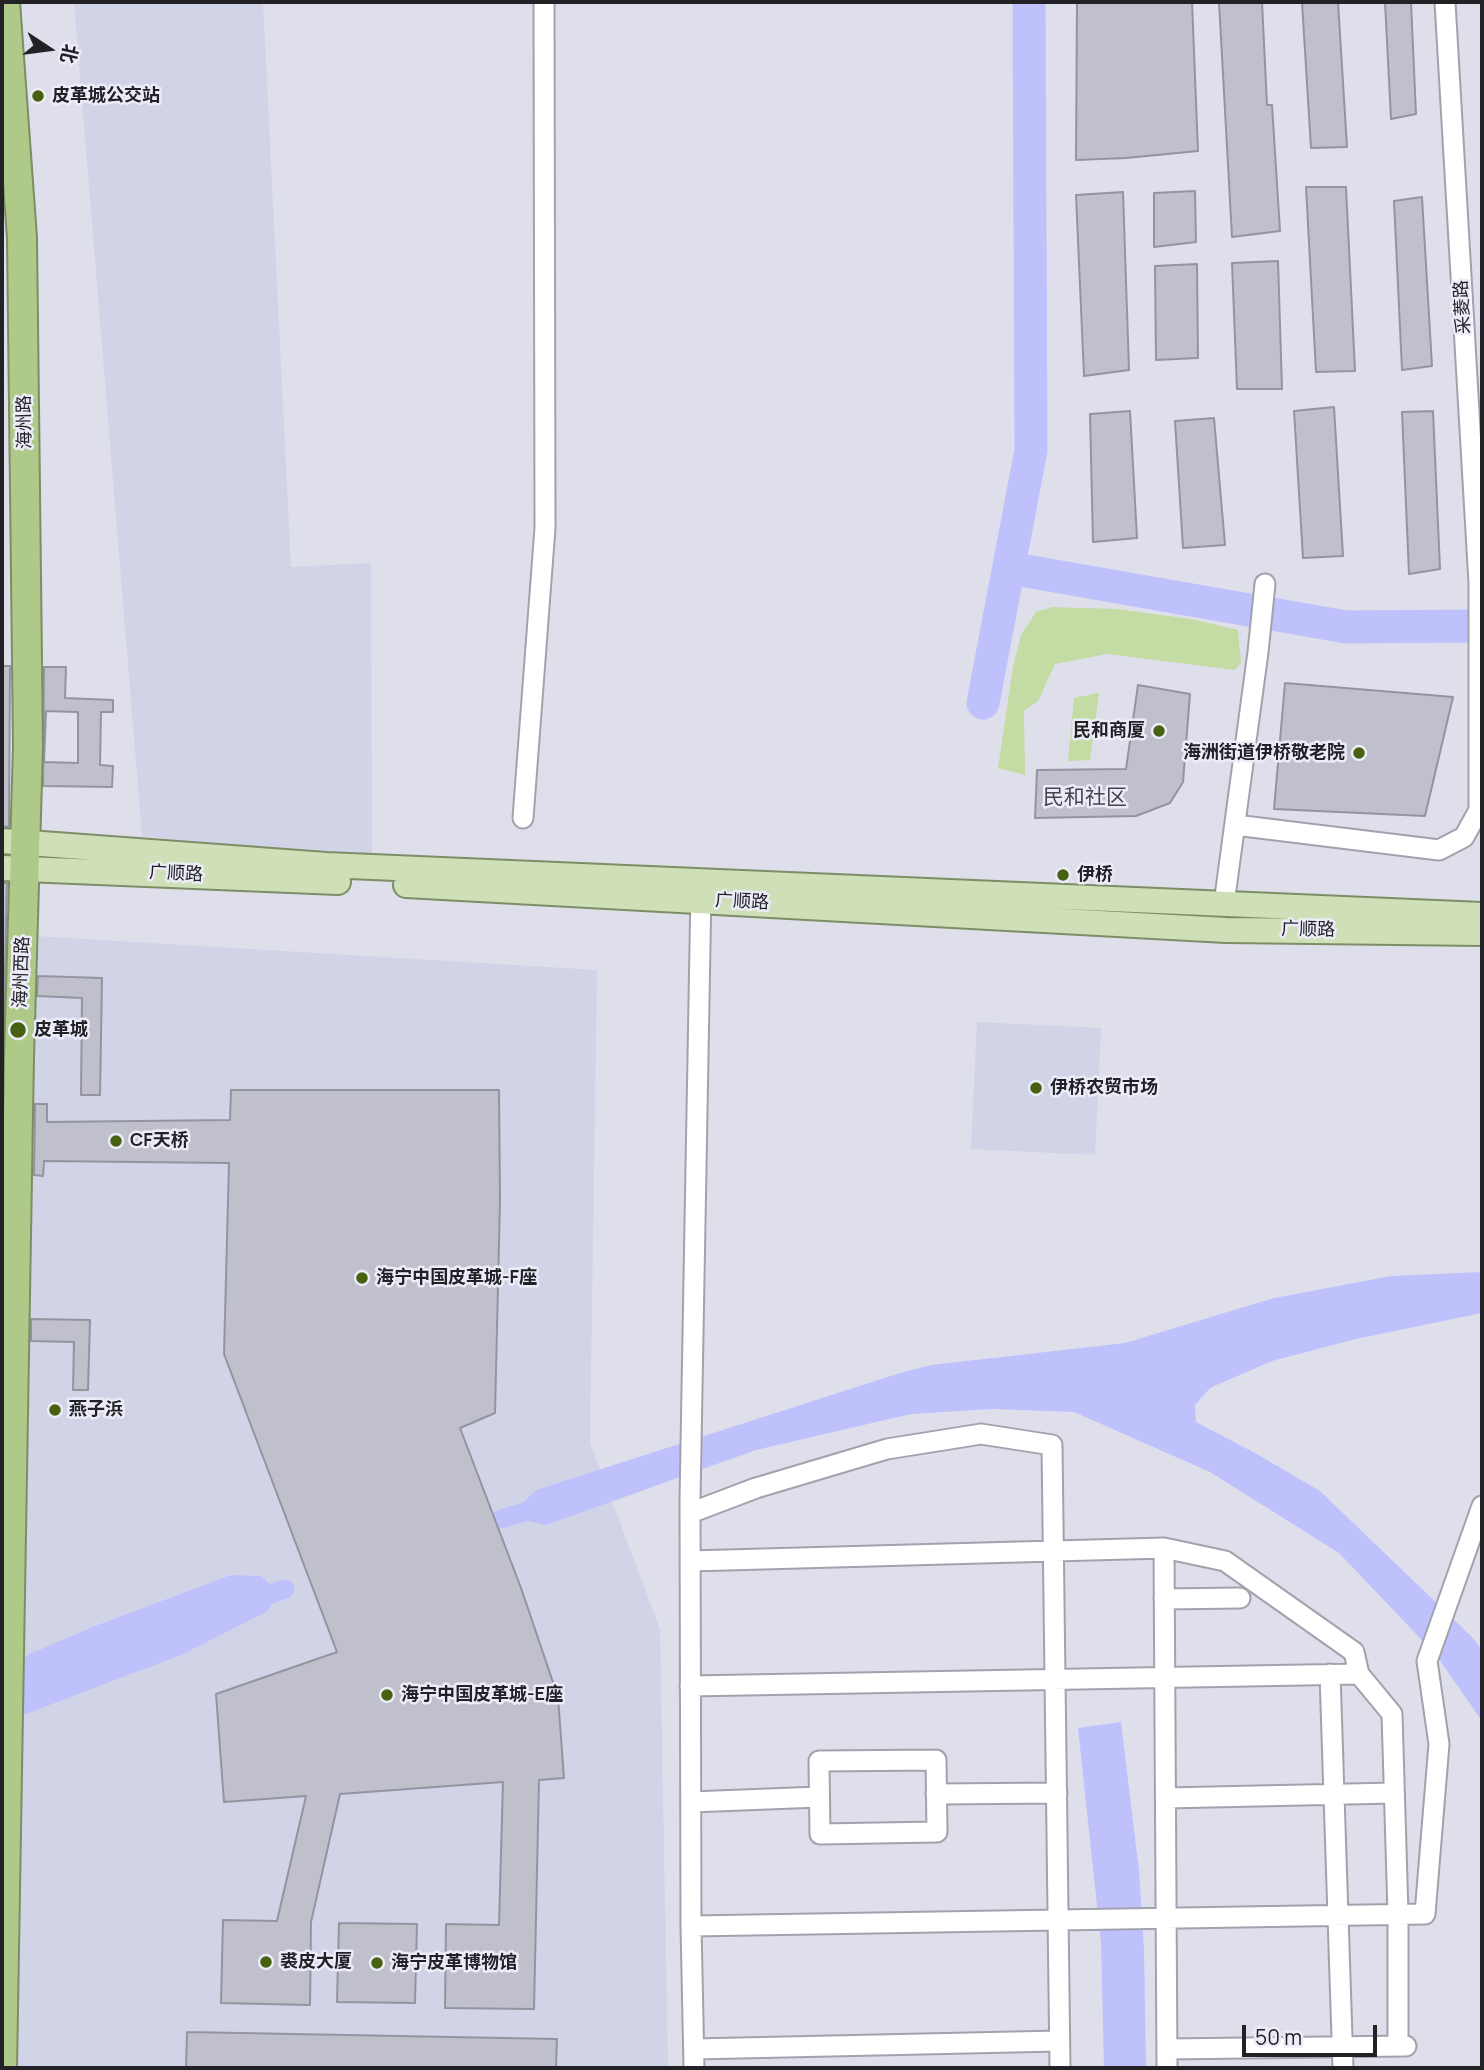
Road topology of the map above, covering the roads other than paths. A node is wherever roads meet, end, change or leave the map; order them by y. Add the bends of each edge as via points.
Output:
1 (5, 2) edge
2 (544, 2) edge
3 (1445, 2) edge
4 (1265, 584) dead end
5 (523, 818) dead end
6 (1235, 825) junction
7 (14, 854) edge
8 (701, 891) junction
9 (1224, 904) junction
10 (1475, 924) edge
11 (690, 1506) junction
12 (1482, 1506) edge
13 (1164, 1548) junction
14 (1054, 1551) junction
15 (690, 1561) junction
16 (1240, 1598) dead end
17 (1164, 1599) junction
18 (1329, 1674) junction
19 (1359, 1674) junction
20 (1165, 1677) junction
21 (1055, 1679) junction
22 (690, 1686) junction
23 (1057, 1793) junction
24 (1394, 1793) junction
25 (936, 1794) junction
26 (1334, 1795) junction
27 (819, 1797) junction
28 (1166, 1798) junction
29 (691, 1802) junction
30 (1398, 1914) junction
31 (1338, 1915) junction
32 (1166, 1918) junction
33 (1067, 1920) junction
34 (691, 1926) junction
35 (1059, 2040) junction
36 (1343, 2046) junction
37 (694, 2059) edge
38 (1167, 2059) edge
39 (2, 2068) edge
40 (1060, 2068) edge
41 (1343, 2068) edge

1 - 7 highway, 海州路 via 22,237 28,746
2 - 5 street via 545,528
3 - 6 street, 采菱路 via 1479,583 1479,810 1464,836 1439,850
4 - 6 street
6 - 9 street
7 - 8 main road, 广顺路 via 326,865
7 - 39 highway, 海州西路 via 19,1057
8 - 9 main road, 广顺路
8 - 10 main road, 广顺路 via 1226,930
8 - 11 street
9 - 10 main road, 广顺路
11 - 14 street via 887,1449 981,1434 1052,1445
11 - 15 street
12 - 30 street via 1427,1661 1439,1744 1425,1914
13 - 14 street
13 - 17 street
13 - 19 street via 1224,1561 1354,1652
14 - 15 street
14 - 21 street
15 - 22 street
16 - 17 street
17 - 20 street
18 - 19 street
18 - 20 street
18 - 26 street
19 - 24 street via 1392,1714
20 - 21 street
20 - 28 street
21 - 22 street
21 - 23 street
22 - 29 street
23 - 25 street
23 - 33 street
24 - 26 street
24 - 30 street
25 - 27 street via 936,1760 819,1761
25 - 27 street via 937,1832 820,1834
26 - 28 street
26 - 31 street
27 - 29 street
28 - 32 street
29 - 34 street
30 - 31 street
30 - 36 street via 1402,2046
31 - 32 street
31 - 36 street
32 - 33 street
32 - 38 street
33 - 34 street
33 - 35 street
34 - 37 street
35 - 37 street
35 - 40 street
36 - 38 street
36 - 41 street

